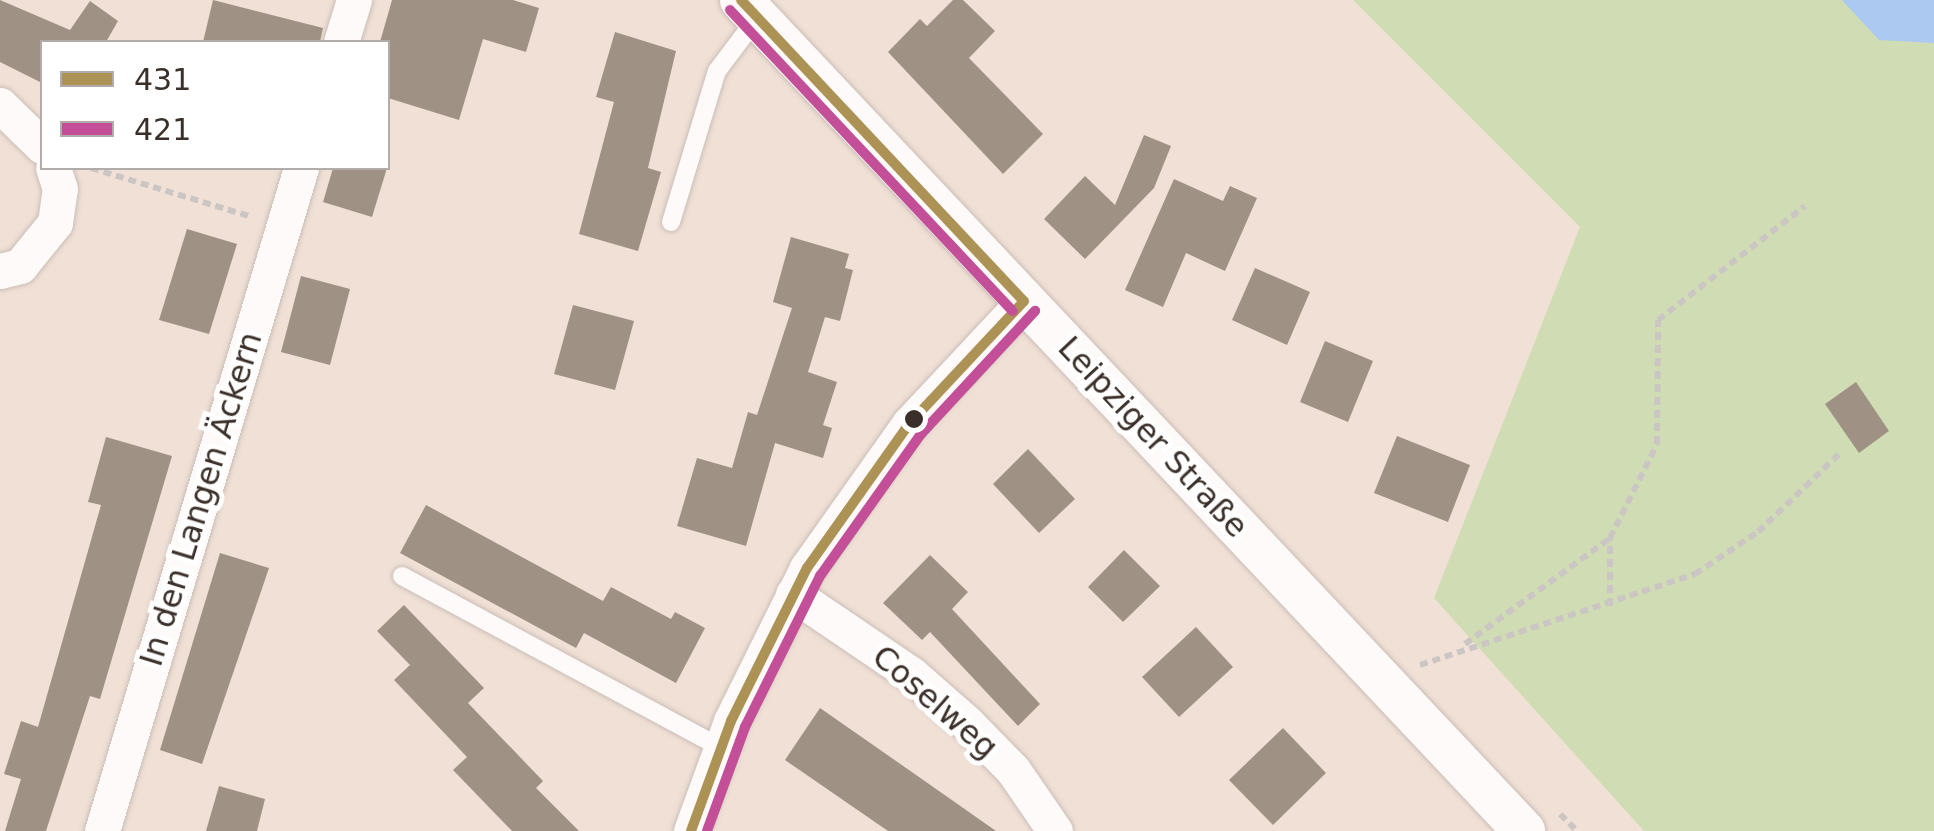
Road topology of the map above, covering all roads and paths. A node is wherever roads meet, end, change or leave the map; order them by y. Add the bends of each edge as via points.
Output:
1 (354, 0) edge
2 (749, 9) edge
3 (341, 40) edge
4 (0, 105) edge
5 (40, 144) edge
6 (54, 170) edge
7 (98, 170) edge
8 (300, 170) edge
9 (1804, 206) dead end
10 (671, 222) dead end
11 (283, 226) junction
12 (0, 271) edge
13 (1024, 301) junction
14 (1838, 454) dead end
15 (1610, 538) junction
16 (402, 576) dead end
17 (793, 594) junction
18 (1610, 606) junction
19 (1462, 646) junction
20 (1391, 689) junction
21 (722, 748) junction
22 (102, 831) edge
23 (691, 831) edge
24 (1056, 831) edge
25 (1524, 831) edge

1 - 3 street
2 - 10 lane via 717,71
2 - 13 street, Leipziger Straße
4 - 5 street
6 - 12 street via 60,189 55,223 20,266
7 - 11 path
8 - 11 street, In den Langen Äckern
9 - 15 path via 1658,320 1657,444
11 - 22 street, In den Langen Äckern
13 - 17 street via 909,424
13 - 20 street, Leipziger Straße
14 - 18 path via 1758,532 1695,574
15 - 18 path
15 - 19 path
16 - 21 lane
17 - 21 street
17 - 24 street, Coselweg via 911,674 967,723 1013,770
18 - 19 path
19 - 20 path via 1421,664
20 - 25 street, Leipziger Straße
21 - 23 street

